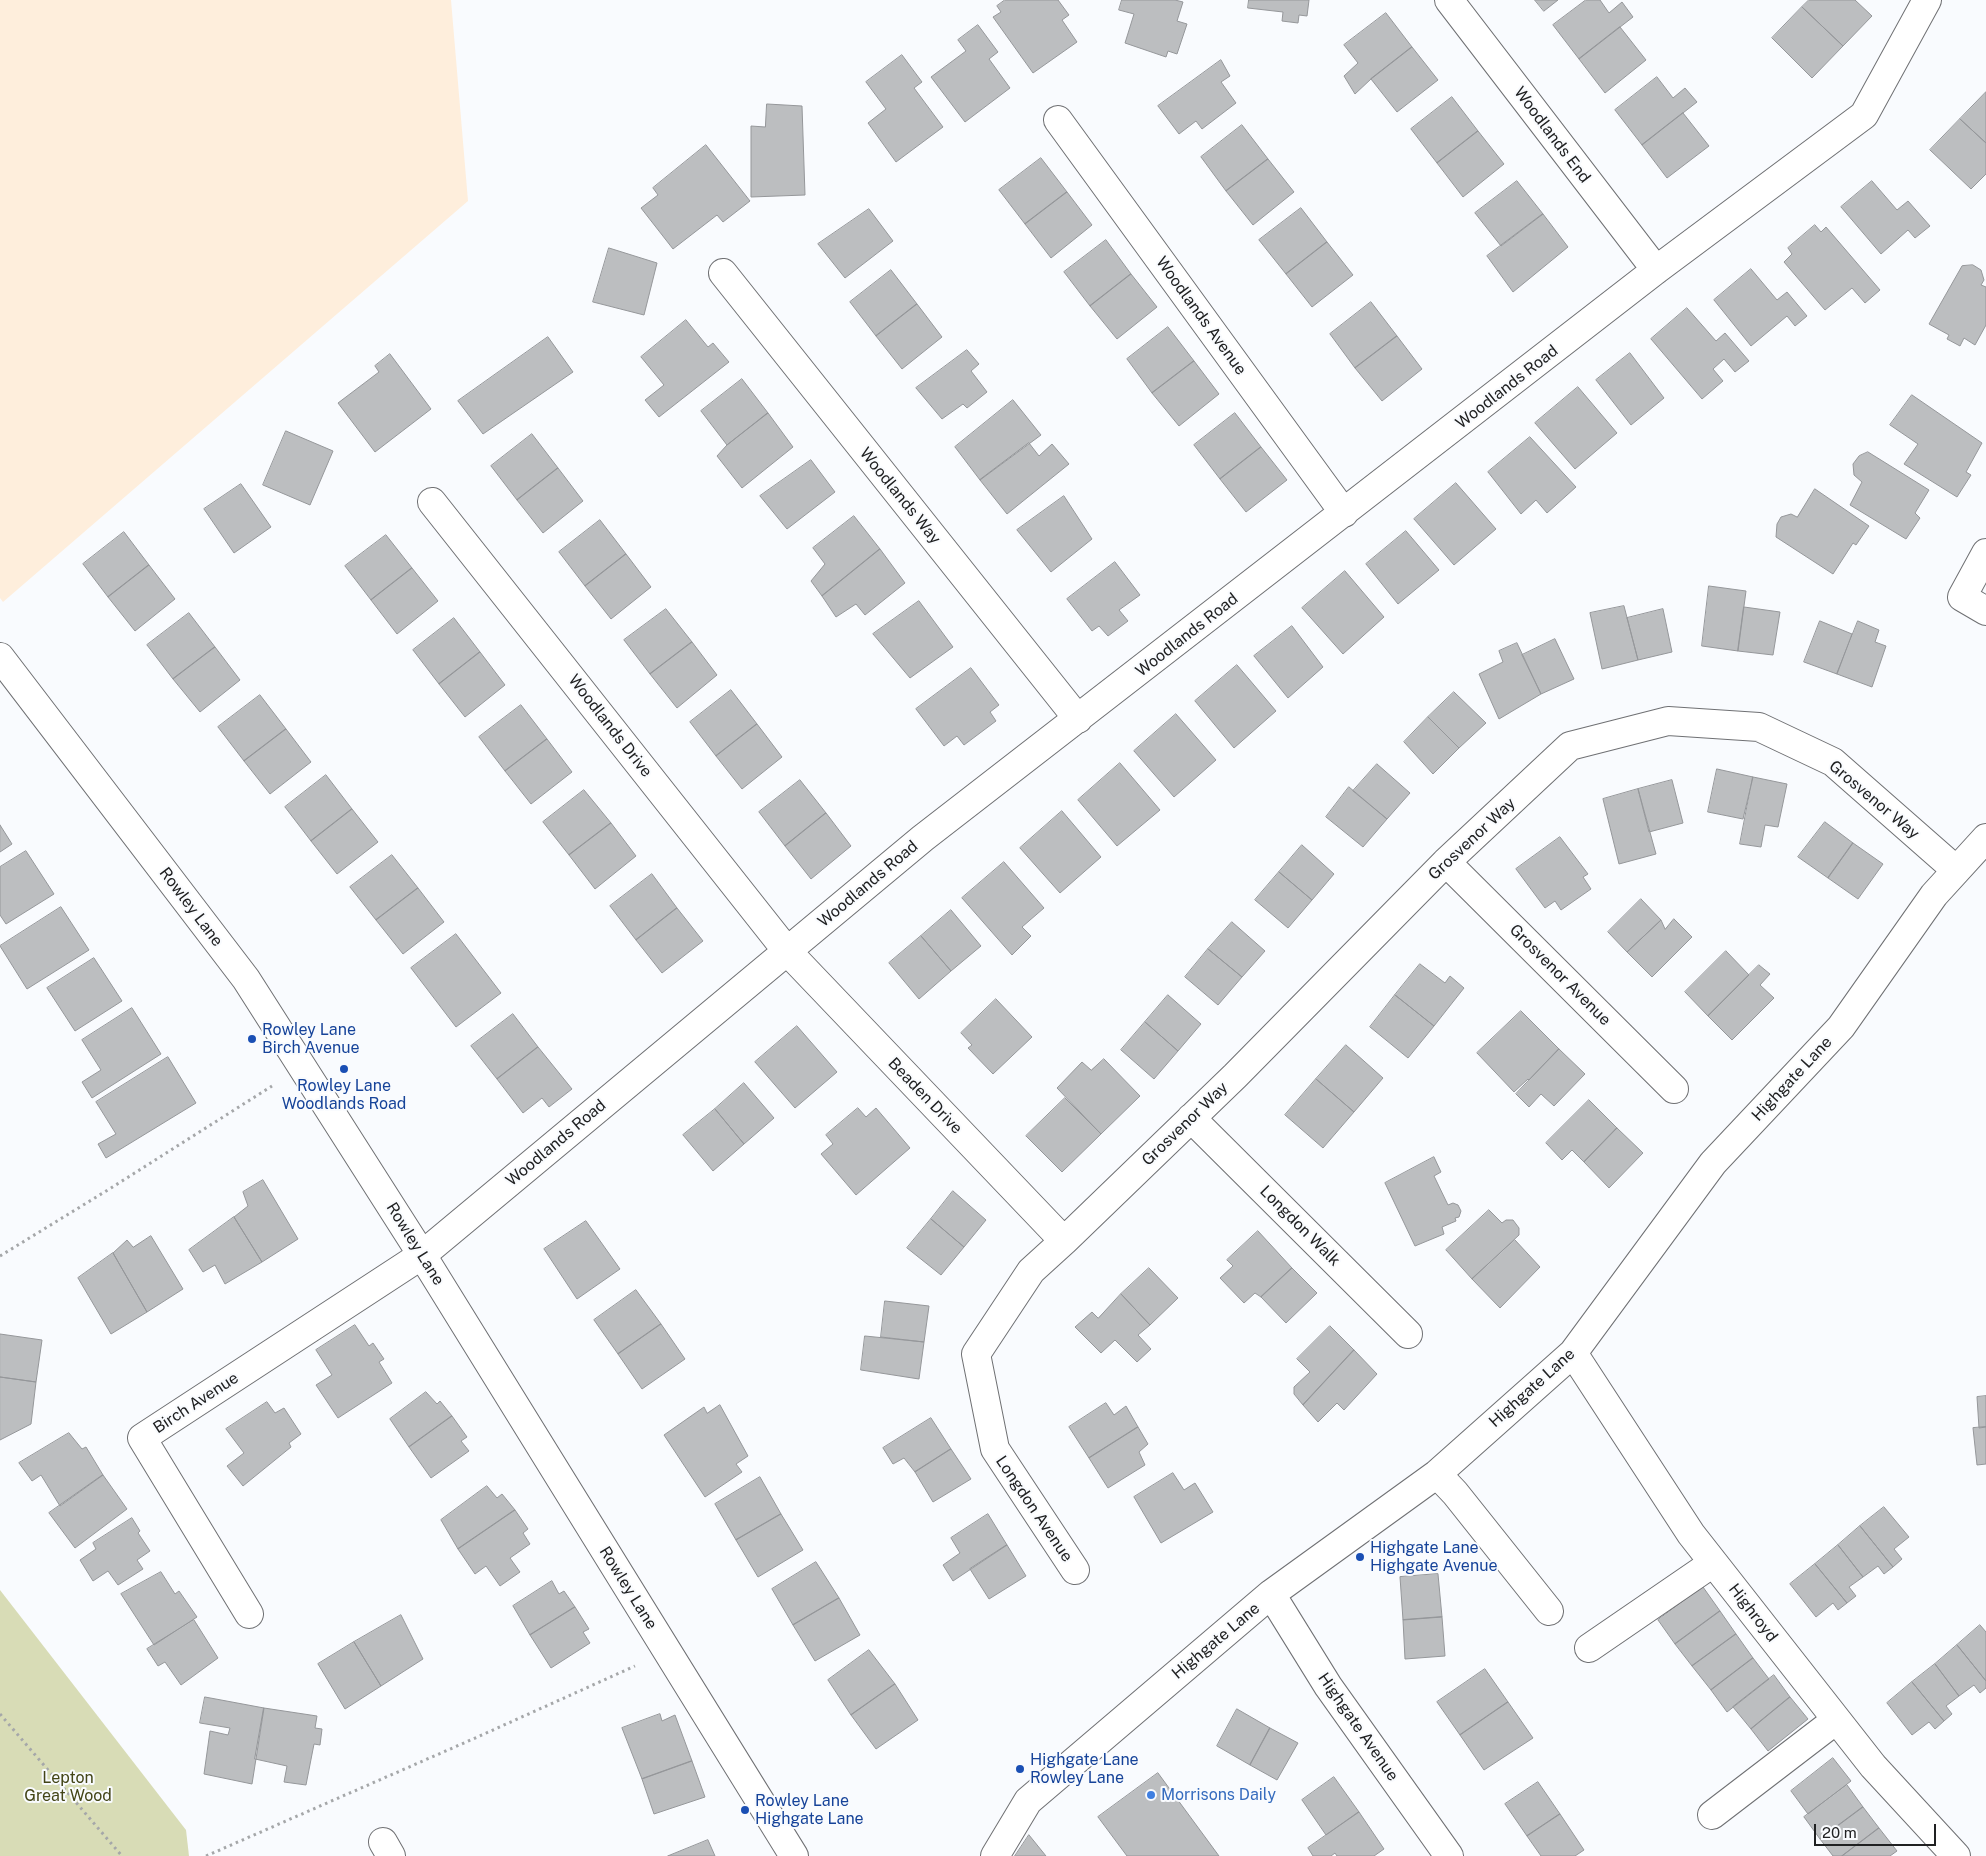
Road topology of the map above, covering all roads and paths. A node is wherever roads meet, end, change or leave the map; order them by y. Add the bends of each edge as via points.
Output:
1 (1449, 0) edge
2 (1927, 0) edge
3 (1058, 120) dead end
4 (1656, 270) junction
5 (723, 273) dead end
6 (432, 502) dead end
7 (1344, 513) junction
8 (1986, 553) edge
9 (1986, 611) edge
10 (0, 657) edge
11 (1078, 719) junction
12 (1986, 838) edge
13 (1446, 862) junction
14 (1956, 870) junction
15 (787, 951) junction
16 (302, 1066) junction
17 (1674, 1089) dead end
18 (1191, 1118) junction
19 (1064, 1241) junction
20 (422, 1255) junction
21 (0, 1256) edge
22 (1408, 1334) dead end
23 (1574, 1352) junction
24 (1437, 1474) junction
25 (1713, 1563) junction
26 (1075, 1570) dead end
27 (1271, 1594) junction
28 (1549, 1611) dead end
29 (249, 1614) dead end
30 (1589, 1648) dead end
31 (667, 1652) junction
32 (0, 1714) edge
33 (1836, 1720) junction
34 (1712, 1814) dead end
35 (122, 1856) edge
36 (206, 1856) edge
37 (794, 1856) edge
38 (995, 1856) edge
39 (1449, 1856) edge
40 (1956, 1856) edge

1 - 4 street, Woodlands End
2 - 4 street, Woodlands Road via 1864,115
3 - 7 street, Woodlands Avenue
4 - 7 street, Woodlands Road
5 - 11 street, Woodlands Way
6 - 15 street, Woodlands Drive
7 - 11 street, Woodlands Road
8 - 9 street via 1962,597
10 - 16 street, Rowley Lane via 246,979
11 - 15 street, Woodlands Road via 923,838
12 - 14 street, Highgate Lane
13 - 14 street, Grosvenor Way via 1570,746 1668,721 1759,727 1833,762
13 - 17 street, Grosvenor Avenue
13 - 18 street, Grosvenor Way
14 - 23 street, Highgate Lane via 1934,895 1841,1027 1713,1163
15 - 19 street, Beaden Drive
15 - 20 street, Woodlands Road
16 - 20 street, Rowley Lane
16 - 21 path
18 - 19 street, Grosvenor Way
18 - 22 street, Longdon Walk
19 - 26 street, Longdon Avenue via 1031,1270 976,1354 994,1449
20 - 29 street, Birch Avenue via 142,1438
20 - 31 street, Rowley Lane
23 - 24 street, Highgate Lane
23 - 25 street, Highroyd
24 - 27 street, Highgate Lane
24 - 28 street via 1456,1493
25 - 30 street
25 - 33 street, Highroyd
27 - 38 street, Highgate Lane via 1028,1801
27 - 39 street, Highgate Avenue via 1328,1686
31 - 36 path
31 - 37 street, Rowley Lane
32 - 35 path
33 - 34 street
33 - 40 street, Highroyd via 1873,1766

